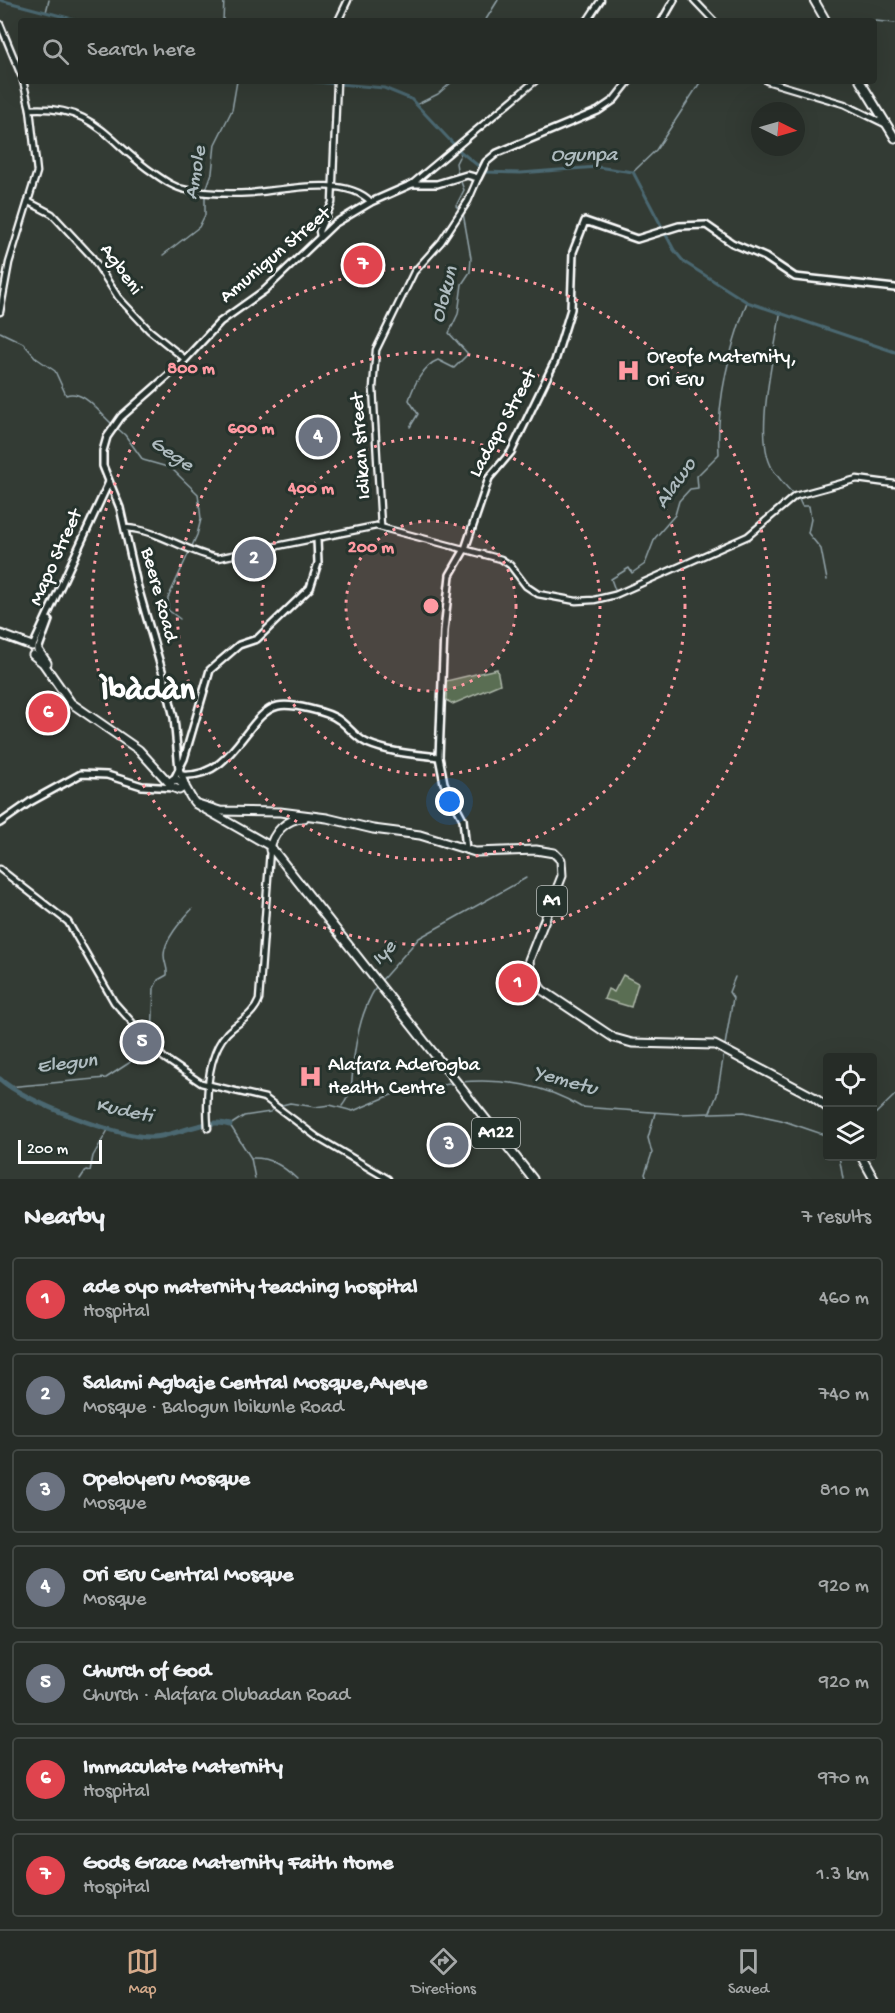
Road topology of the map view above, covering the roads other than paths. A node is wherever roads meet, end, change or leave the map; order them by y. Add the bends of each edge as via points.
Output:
1 (348, 0) edge
2 (602, 0) edge
3 (674, 0) edge
4 (694, 0) edge
5 (812, 0) edge
6 (339, 18) edge
7 (589, 18) edge
8 (664, 18) edge
9 (711, 18) edge
10 (822, 18) edge
11 (0, 24) edge
12 (18, 68) edge
13 (24, 84) edge
14 (337, 84) edge
15 (532, 84) edge
16 (627, 84) edge
17 (777, 84) edge
18 (864, 84) edge
19 (864, 84) edge
20 (30, 109) junction
21 (887, 125) junction
22 (895, 132) edge
23 (895, 138) edge
24 (478, 178) junction
25 (412, 184) junction
26 (332, 187) junction
27 (29, 202) junction
28 (371, 202) junction
29 (320, 236) junction
30 (895, 288) edge
31 (0, 312) edge
32 (185, 359) junction
33 (117, 423) joint
34 (895, 484) edge
35 (110, 485) junction
36 (381, 526) junction
37 (125, 528) junction
38 (317, 538) junction
39 (465, 549) junction
40 (0, 636) edge
41 (34, 650) junction
42 (439, 757) junction
43 (193, 775) junction
44 (174, 781) junction
45 (185, 784) junction
46 (196, 805) junction
47 (322, 818) junction
48 (0, 823) edge
49 (412, 835) junction
50 (270, 848) junction
51 (466, 850) junction
52 (0, 869) edge
53 (543, 919) junction
54 (208, 1085) junction
55 (824, 1107) edge
56 (208, 1125) dead end
57 (862, 1161) edge
58 (388, 1179) edge
59 (531, 1179) edge
60 (872, 1179) edge

1 - 6 street
2 - 7 street
3 - 8 main road
4 - 9 street
5 - 10 highway
11 - 12 street
13 - 20 street
14 - 26 street
15 - 25 street
16 - 24 main road via 598,111 490,157
17 - 21 street via 832,100
18 - 21 highway
19 - 22 highway
20 - 26 street via 61,109 82,116 178,188 251,193
20 - 27 street via 38,165
21 - 23 highway
24 - 25 main road, Amunigun Street via 467,174 437,184
24 - 36 street, Idikan street via 441,242 414,272 376,350 373,388
25 - 28 main road, Amunigun Street
26 - 28 street via 363,195
26 - 29 street via 332,203
27 - 31 street via 9,263
27 - 32 street, Agbeni via 52,214 92,257 118,297 149,330
28 - 29 main road, Amunigun Street
29 - 32 main road, Amunigun Street via 265,290 220,322
30 - 39 main road, Ladapo Street via 795,277 706,225 688,225 631,239 585,221 571,260 571,309 558,352 511,452 489,478
32 - 33 main road, Amunigun Street
33 - 35 main road, Beere Road via 102,451
34 - 39 street via 857,479 801,494 748,536 615,595 594,600 538,594 506,562
35 - 37 main road, Beere Road
35 - 41 main road, Mapo Street
36 - 38 street
36 - 39 street
37 - 38 street via 147,531 196,553 226,558
37 - 44 main road, Beere Road via 171,706
38 - 44 main road via 318,563 310,588 257,639 239,645 210,670
39 - 42 main road, Ladapo Street via 450,575
40 - 41 highway, A1
41 - 44 highway, A1 via 71,703 128,740
42 - 43 main road via 386,750 364,741 334,716 280,706 265,714 239,747 208,770
42 - 51 main road, Ladapo Street via 444,783 461,810
43 - 44 main road
43 - 45 main road
44 - 45 main road, Beere Road
44 - 45 highway via 182,790
44 - 46 highway, A1
44 - 48 main road via 152,787 107,775 81,774
45 - 46 highway
46 - 47 highway, A1 via 220,811
46 - 50 highway, A1
47 - 49 highway, A1 via 371,831
47 - 50 highway, A1 via 290,821 276,834
49 - 51 highway, A1
49 - 53 highway, A1 via 472,855 551,856 559,866 559,877
50 - 54 street via 259,1000 223,1040
50 - 59 highway, A122
51 - 53 highway, A1 via 542,850 558,856 562,876
52 - 54 street via 68,922 106,991 136,1030 190,1078
53 - 55 highway, A1 via 527,952 526,969 535,987 556,1003 617,1043 720,1049
54 - 56 street
54 - 58 street via 265,1098 318,1138
57 - 60 highway

